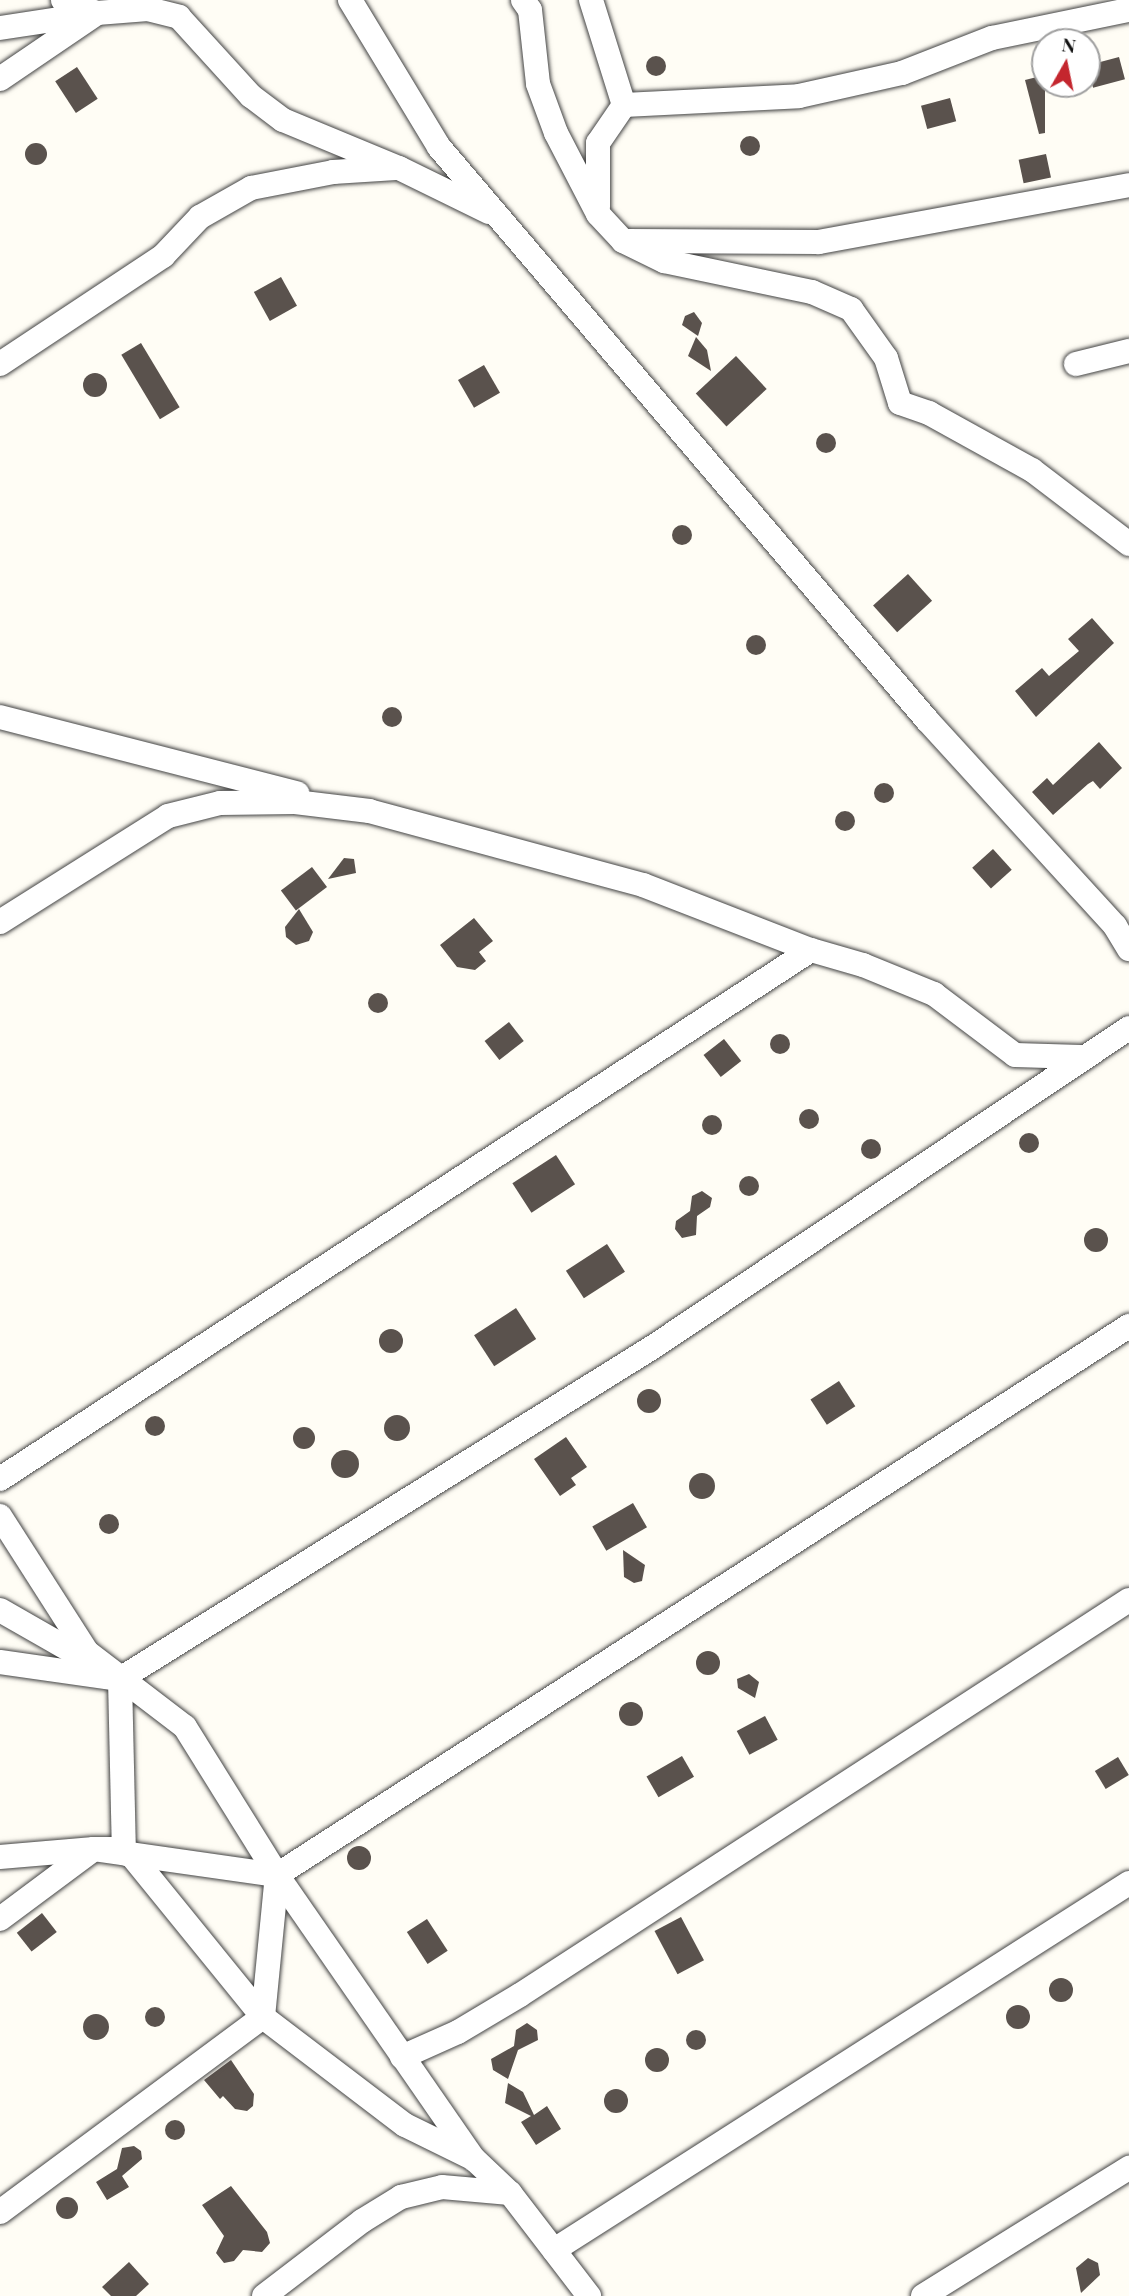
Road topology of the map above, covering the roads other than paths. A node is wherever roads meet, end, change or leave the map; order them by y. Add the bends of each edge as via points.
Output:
1 (63, 0) edge
2 (350, 0) edge
3 (523, 0) edge
4 (591, 0) edge
5 (1129, 10) edge
6 (97, 13) junction
7 (0, 28) edge
8 (0, 79) edge
9 (624, 105) junction
10 (399, 167) junction
11 (1129, 185) edge
12 (598, 214) junction
13 (501, 219) junction
14 (623, 241) junction
15 (1129, 351) edge
16 (0, 364) edge
17 (1076, 364) dead end
18 (1129, 544) edge
19 (0, 717) edge
20 (369, 811) junction
21 (0, 922) edge
22 (1129, 949) edge
23 (811, 950) junction
24 (1129, 1028) edge
25 (1081, 1057) junction
26 (1129, 1326) edge
27 (0, 1479) edge
28 (0, 1516) edge
29 (1129, 1600) edge
30 (0, 1610) edge
31 (0, 1662) edge
32 (120, 1679) junction
33 (94, 1849) junction
34 (124, 1853) junction
35 (0, 1857) edge
36 (277, 1875) junction
37 (1129, 1883) edge
38 (0, 1919) edge
39 (263, 2017) junction
40 (402, 2057) junction
41 (474, 2159) junction
42 (1129, 2168) edge
43 (510, 2193) junction
44 (0, 2212) edge
45 (554, 2250) junction
46 (264, 2296) edge
47 (589, 2296) edge
48 (923, 2296) edge

1 - 6 street
2 - 13 street via 439,147
3 - 12 street via 530,10 538,84 556,133
4 - 9 street
5 - 9 street via 992,38 902,73 799,96
6 - 7 street
6 - 8 street
6 - 10 street via 148,9 179,17 251,96 283,120
9 - 12 street via 598,143
10 - 13 street
10 - 16 street via 333,172 251,188 200,217 163,256
11 - 14 street via 819,242
12 - 14 street
13 - 22 street via 927,720 1115,926
14 - 18 street via 664,261 812,292 851,309 886,358 900,403 929,412 1032,470
15 - 17 street
19 - 20 street
20 - 21 street via 295,802 220,803 169,816
20 - 23 street via 643,885
23 - 25 street via 934,994 1015,1055
23 - 27 street
24 - 25 street
25 - 32 street via 653,1347
26 - 36 street
28 - 32 street via 65,1623 87,1652
29 - 40 street via 520,1995 458,2032
30 - 32 street
31 - 32 street
32 - 34 street
32 - 36 street via 185,1727
33 - 34 street
33 - 35 street
33 - 38 street
34 - 36 street
34 - 39 street via 132,1856
36 - 39 street
36 - 40 street
37 - 45 street
39 - 41 street via 405,2125
39 - 44 street
40 - 41 street
41 - 43 street
42 - 48 street
43 - 45 street
43 - 46 street via 442,2187 401,2197
45 - 47 street

